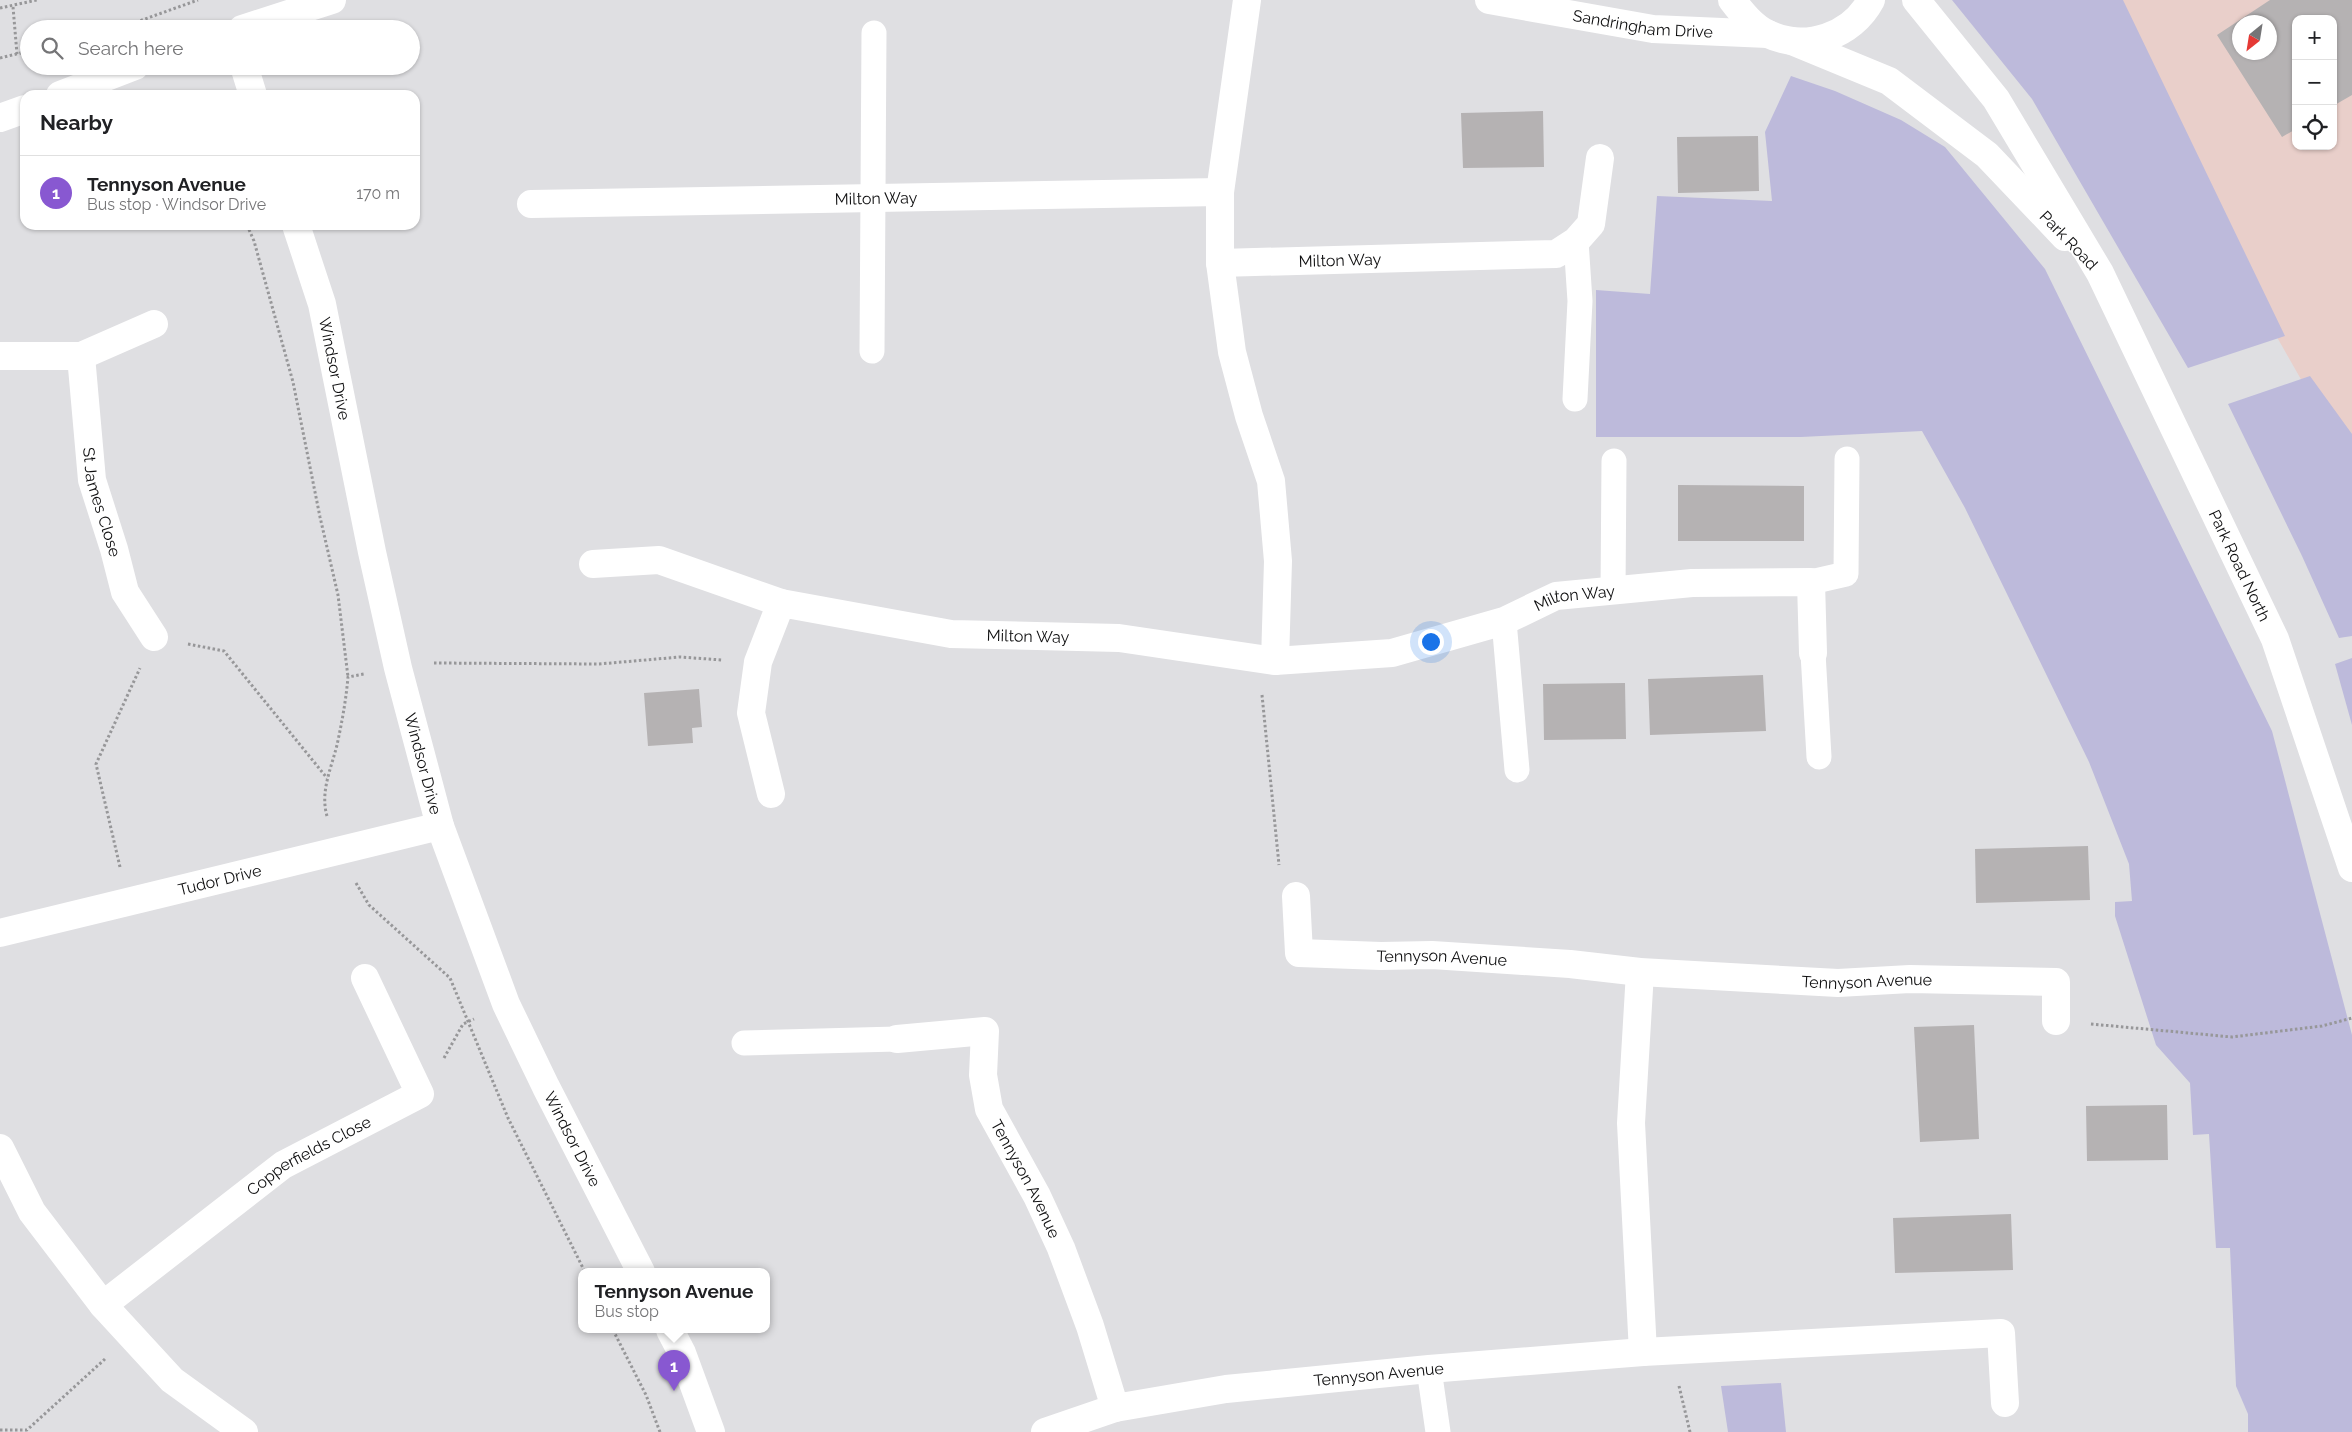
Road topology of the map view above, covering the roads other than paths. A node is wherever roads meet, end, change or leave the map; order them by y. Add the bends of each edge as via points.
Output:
1 (332, 0) edge
2 (1247, 0) edge
3 (1489, 0) edge
4 (1732, 0) edge
5 (1872, 0) edge
6 (1916, 0) edge
7 (270, 20) edge
8 (874, 32) dead end
9 (1780, 38) junction
10 (112, 75) edge
11 (247, 75) edge
12 (73, 90) edge
13 (251, 90) edge
14 (20, 111) edge
15 (0, 118) edge
16 (1600, 158) dead end
17 (1220, 192) junction
18 (872, 198) junction
19 (532, 204) dead end
20 (298, 230) edge
21 (1576, 242) junction
22 (1220, 263) junction
23 (2100, 273) junction
24 (154, 324) dead end
25 (872, 351) dead end
26 (0, 356) edge
27 (82, 356) junction
28 (1575, 399) dead end
29 (1847, 459) dead end
30 (1614, 462) dead end
31 (593, 564) dead end
32 (1811, 582) junction
33 (1613, 591) junction
34 (781, 603) junction
35 (1504, 621) junction
36 (154, 637) road end
37 (1814, 653) joint
38 (1275, 661) junction
39 (1818, 757) dead end
40 (1517, 770) dead end
41 (771, 794) dead end
42 (440, 826) junction
43 (2352, 868) edge
44 (1296, 896) road end
45 (0, 933) edge
46 (1640, 972) junction
47 (365, 978) dead end
48 (2056, 1021) road end
49 (897, 1039) joint
50 (744, 1043) dead end
51 (0, 1148) edge
52 (639, 1268) edge
53 (102, 1305) junction
54 (672, 1333) edge
55 (1643, 1352) junction
56 (1430, 1369) junction
57 (2005, 1403) dead end
58 (1114, 1408) junction
59 (244, 1432) edge
60 (711, 1432) edge
61 (1045, 1432) edge
62 (1438, 1432) edge

1 - 7 street
2 - 17 street
3 - 9 street, Sandringham Drive via 1654,29
4 - 9 street via 1746,19
5 - 9 street, Sandringham Drive via 1845,30 1820,40
6 - 23 street, Park Road via 1996,99
8 - 18 lane
9 - 23 street, Park Road via 1889,81 1980,149
10 - 12 street
11 - 13 street
14 - 15 street
16 - 21 street, Milton Way via 1591,224
17 - 18 street, Milton Way
17 - 22 street
18 - 19 street, Milton Way
18 - 25 lane
20 - 42 street, Windsor Drive via 322,304 372,552
21 - 22 street, Milton Way via 1556,254
21 - 28 lane via 1580,301
22 - 38 street via 1232,352 1271,480 1278,561
23 - 43 street, Park Road North via 2276,640
24 - 27 street
26 - 27 street
27 - 36 street, St James Close via 92,480 125,592
29 - 32 lane via 1846,574
30 - 33 lane
31 - 34 street, Milton Way via 658,560
32 - 33 street, Milton Way via 1692,583
32 - 37 street
33 - 35 street, Milton Way via 1556,596
34 - 38 street, Milton Way via 951,634 1119,638
34 - 41 street via 758,662 750,713
35 - 38 street, Milton Way via 1392,653
35 - 40 lane
37 - 39 lane
42 - 45 street, Tudor Drive
42 - 52 street, Windsor Drive via 506,1004
44 - 46 street, Tennyson Avenue via 1299,953 1432,955
46 - 48 street, Tennyson Avenue via 1838,983 1910,979 2056,982
46 - 55 street via 1631,1123
47 - 53 street, Copperfields Close via 420,1094 283,1164
49 - 50 lane
49 - 58 street, Tennyson Avenue via 985,1031 983,1075 989,1109 1037,1196 1061,1248 1090,1326
51 - 53 street via 32,1212
53 - 59 street via 172,1380
54 - 60 street
55 - 56 street, Tennyson Avenue
55 - 57 street, Tennyson Avenue via 2001,1333
56 - 58 street, Tennyson Avenue via 1226,1390
56 - 62 lane
58 - 61 street, Tennyson Avenue

